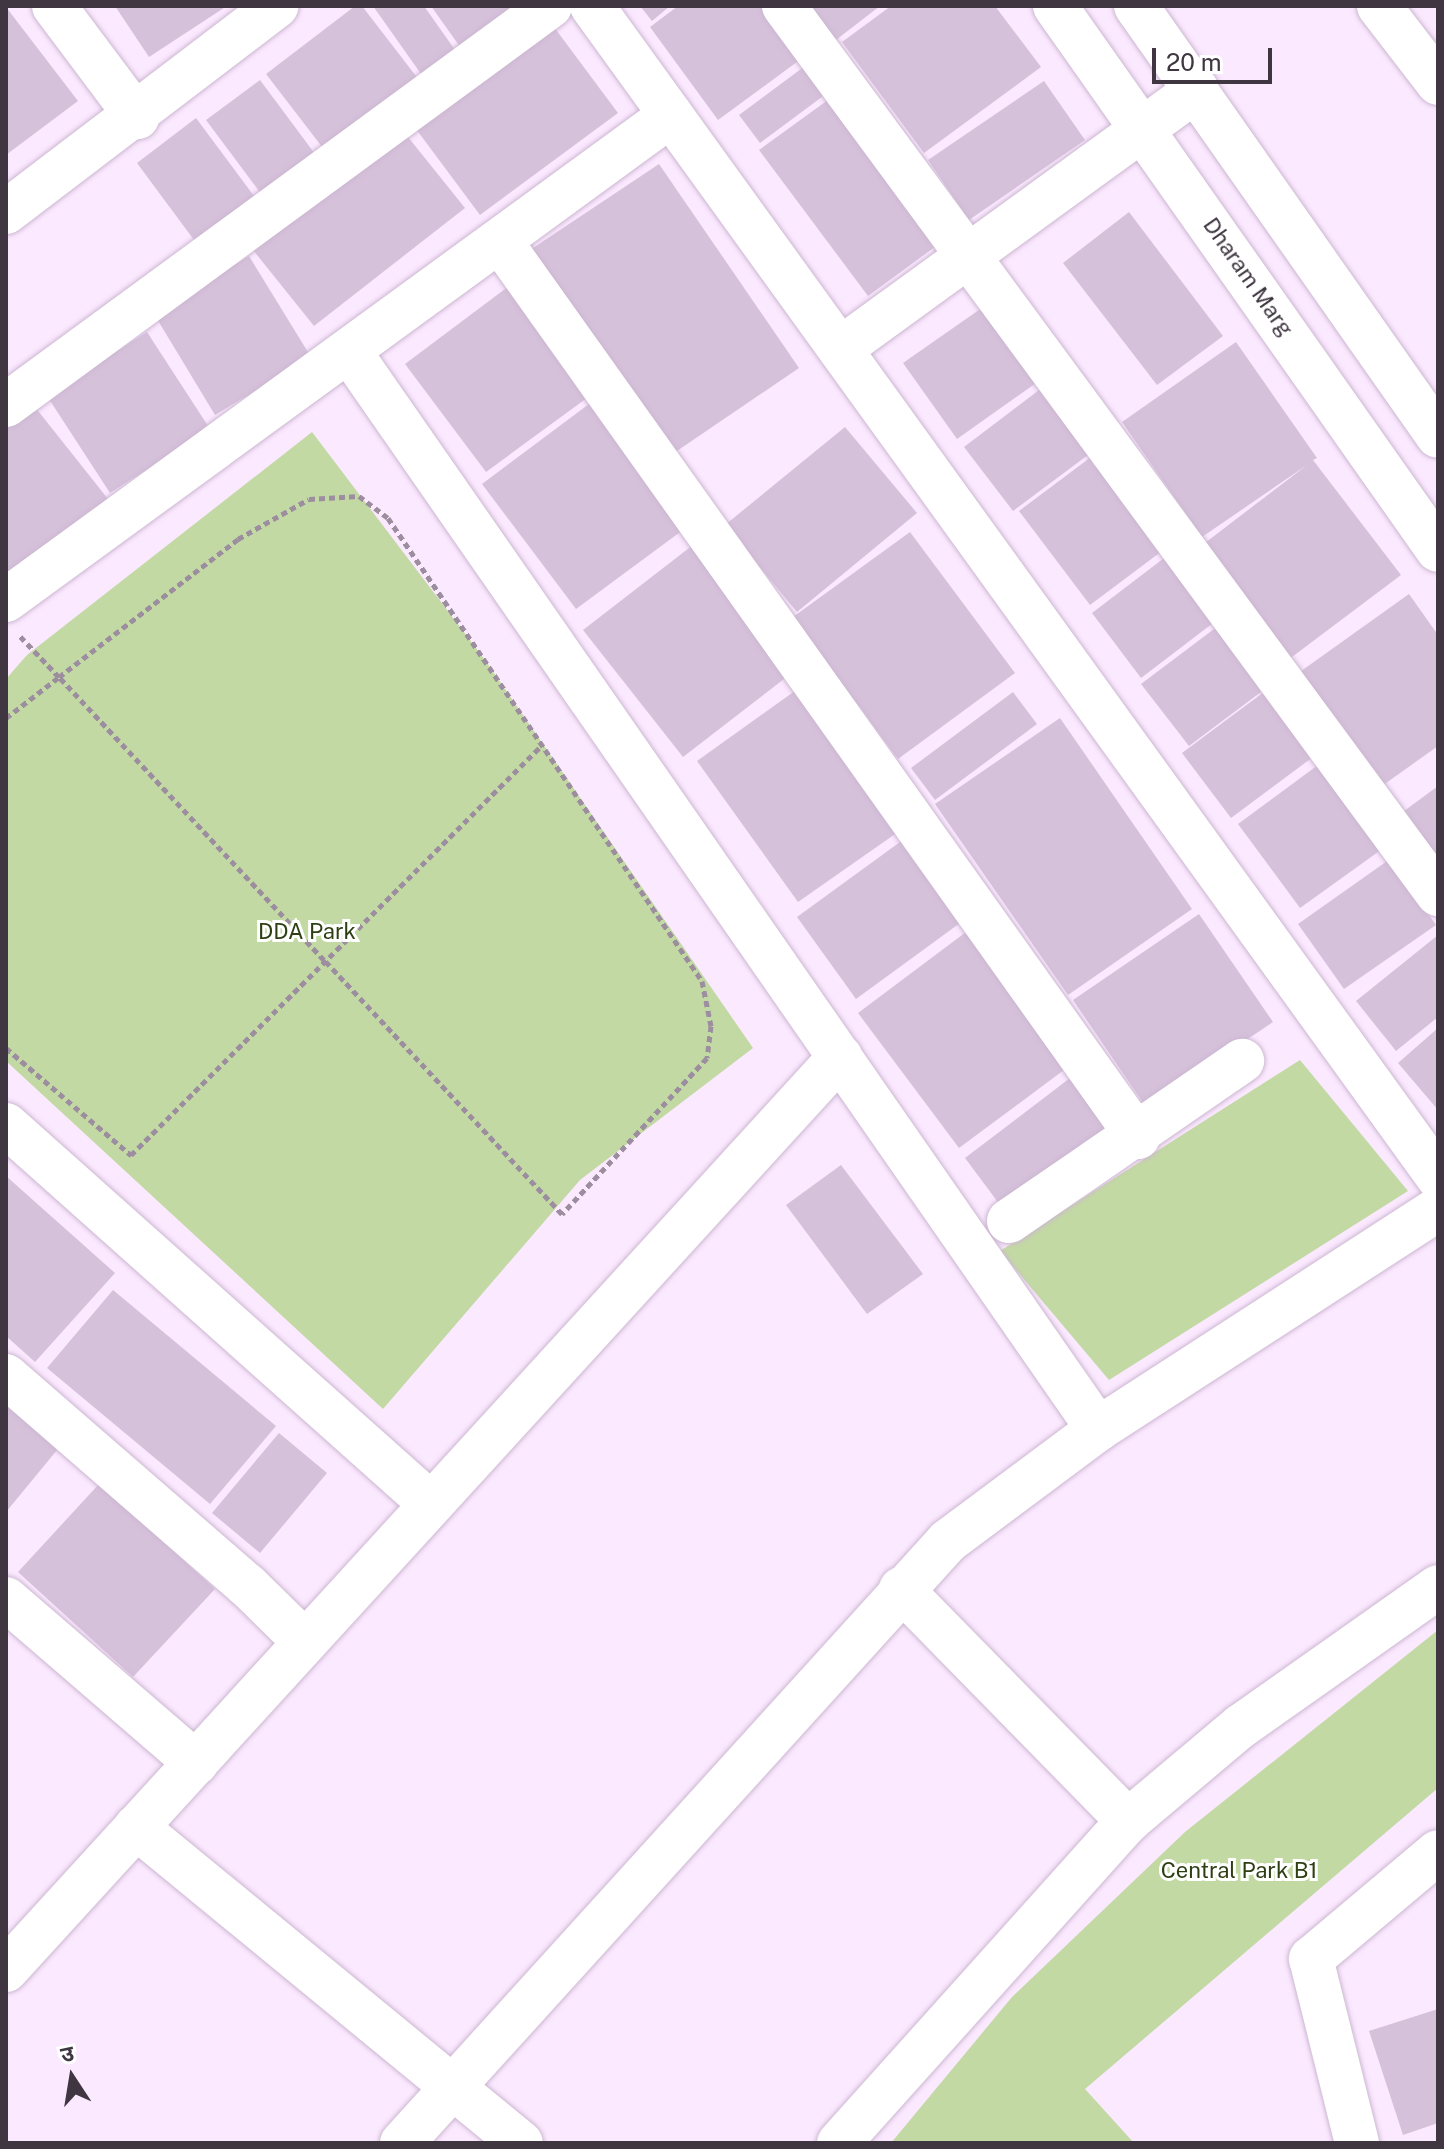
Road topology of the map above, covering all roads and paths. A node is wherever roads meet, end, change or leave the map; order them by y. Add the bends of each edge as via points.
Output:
1 (54, 6) edge
2 (276, 6) edge
3 (550, 6) edge
4 (592, 6) edge
5 (784, 6) edge
6 (1055, 6) edge
7 (1136, 6) edge
8 (1379, 6) edge
9 (1438, 83) edge
10 (1197, 90) junction
11 (671, 115) junction
12 (137, 117) junction
13 (1145, 128) junction
14 (6, 212) edge
15 (500, 241) junction
16 (968, 256) junction
17 (840, 349) junction
18 (349, 351) junction
19 (6, 405) edge
20 (1435, 427) edge
21 (1438, 550) edge
22 (11, 616) edge
23 (59, 677) junction
24 (6, 718) edge
25 (542, 745) junction
26 (1438, 894) edge
27 (324, 960) junction
28 (6, 1048) edge
29 (840, 1057) junction
30 (1242, 1061) dead end
31 (6, 1125) edge
32 (1138, 1137) junction
33 (1438, 1177) edge
34 (1438, 1209) edge
35 (1009, 1221) dead end
36 (6, 1376) edge
37 (1098, 1429) junction
38 (431, 1504) junction
39 (1438, 1587) edge
40 (901, 1589) junction
41 (6, 1599) edge
42 (305, 1642) junction
43 (196, 1763) junction
44 (1128, 1821) junction
45 (136, 1827) junction
46 (1438, 1852) edge
47 (6, 1970) edge
48 (453, 2089) junction
49 (402, 2143) edge
50 (521, 2143) edge
51 (839, 2143) edge
52 (1357, 2143) edge

1 - 12 street
2 - 12 street
3 - 19 street
4 - 11 street
5 - 16 street
6 - 13 street, Dharam Marg
7 - 10 street
8 - 9 street
10 - 13 street
10 - 20 street
11 - 15 street
11 - 17 street
12 - 14 street
13 - 16 street
13 - 21 street, Dharam Marg
15 - 18 street
15 - 32 street
16 - 17 street
16 - 26 street
17 - 33 street
18 - 22 street
18 - 29 street
22 - 23 path
23 - 24 path
23 - 25 path via 238,539 309,499 359,496 388,518
23 - 27 path
25 - 27 path
25 - 27 path via 702,981 711,1026 707,1058 562,1214
27 - 28 path via 131,1155
29 - 37 street
29 - 38 street
30 - 32 street
31 - 38 street
32 - 35 street
34 - 37 street
36 - 42 street
37 - 40 street via 948,1541
38 - 42 street
39 - 44 street via 1241,1726
40 - 44 street
40 - 48 street
41 - 43 street
42 - 43 street
43 - 45 street
44 - 51 street
45 - 47 street
45 - 48 street
46 - 52 street via 1311,1959
48 - 49 street
48 - 50 street

